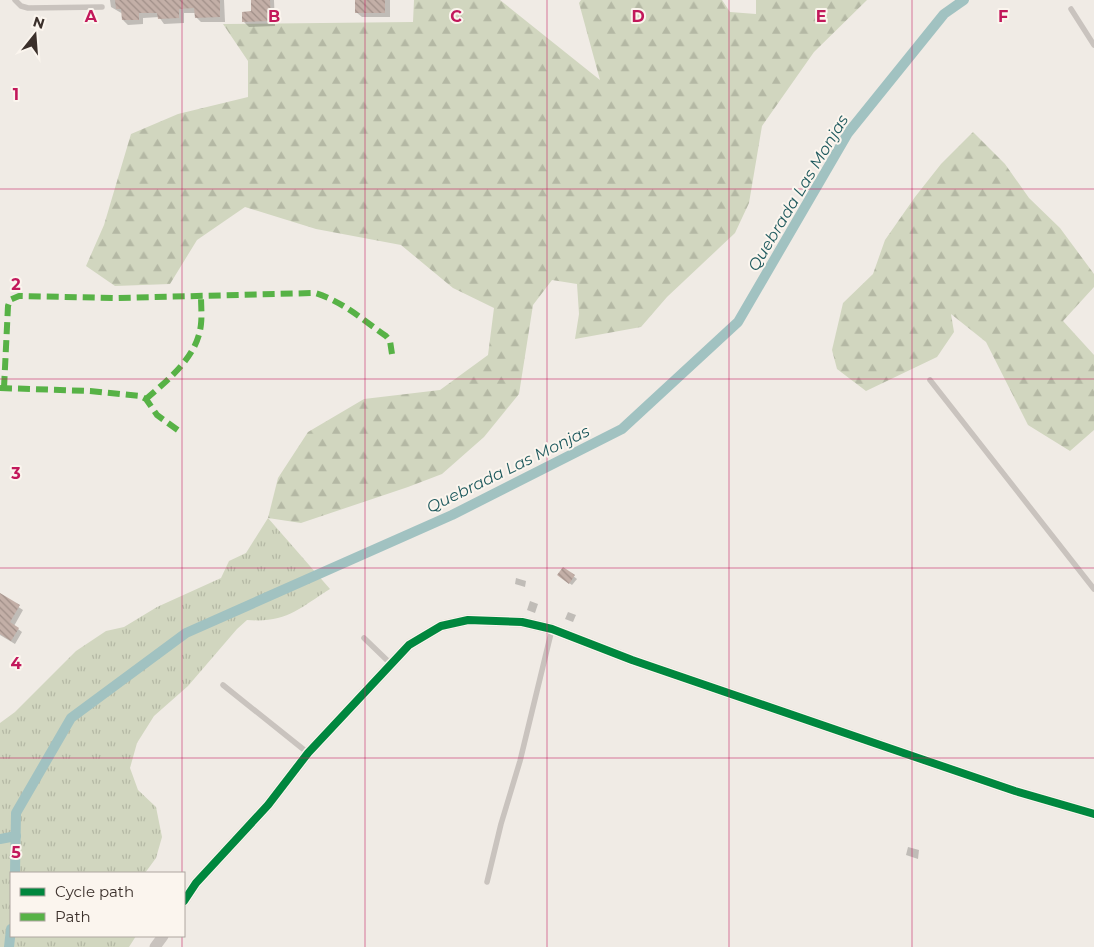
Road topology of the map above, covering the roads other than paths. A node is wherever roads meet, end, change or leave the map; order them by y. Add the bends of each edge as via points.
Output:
1 (15, 0) edge
2 (102, 7) dead end
3 (1071, 9) dead end
4 (1094, 45) edge
5 (930, 380) dead end
6 (1094, 589) edge
7 (552, 629) junction
8 (364, 638) dead end
9 (391, 664) junction
10 (223, 685) dead end
11 (308, 753) junction
12 (1094, 814) edge
13 (487, 882) dead end
14 (185, 900) edge

1 - 2 lane via 28,8
3 - 4 lane
5 - 6 lane
7 - 9 street via 506,620 456,622 419,637
7 - 12 street via 632,660 960,773
7 - 13 lane
8 - 9 lane
9 - 11 street
10 - 11 lane
11 - 14 street via 268,805

